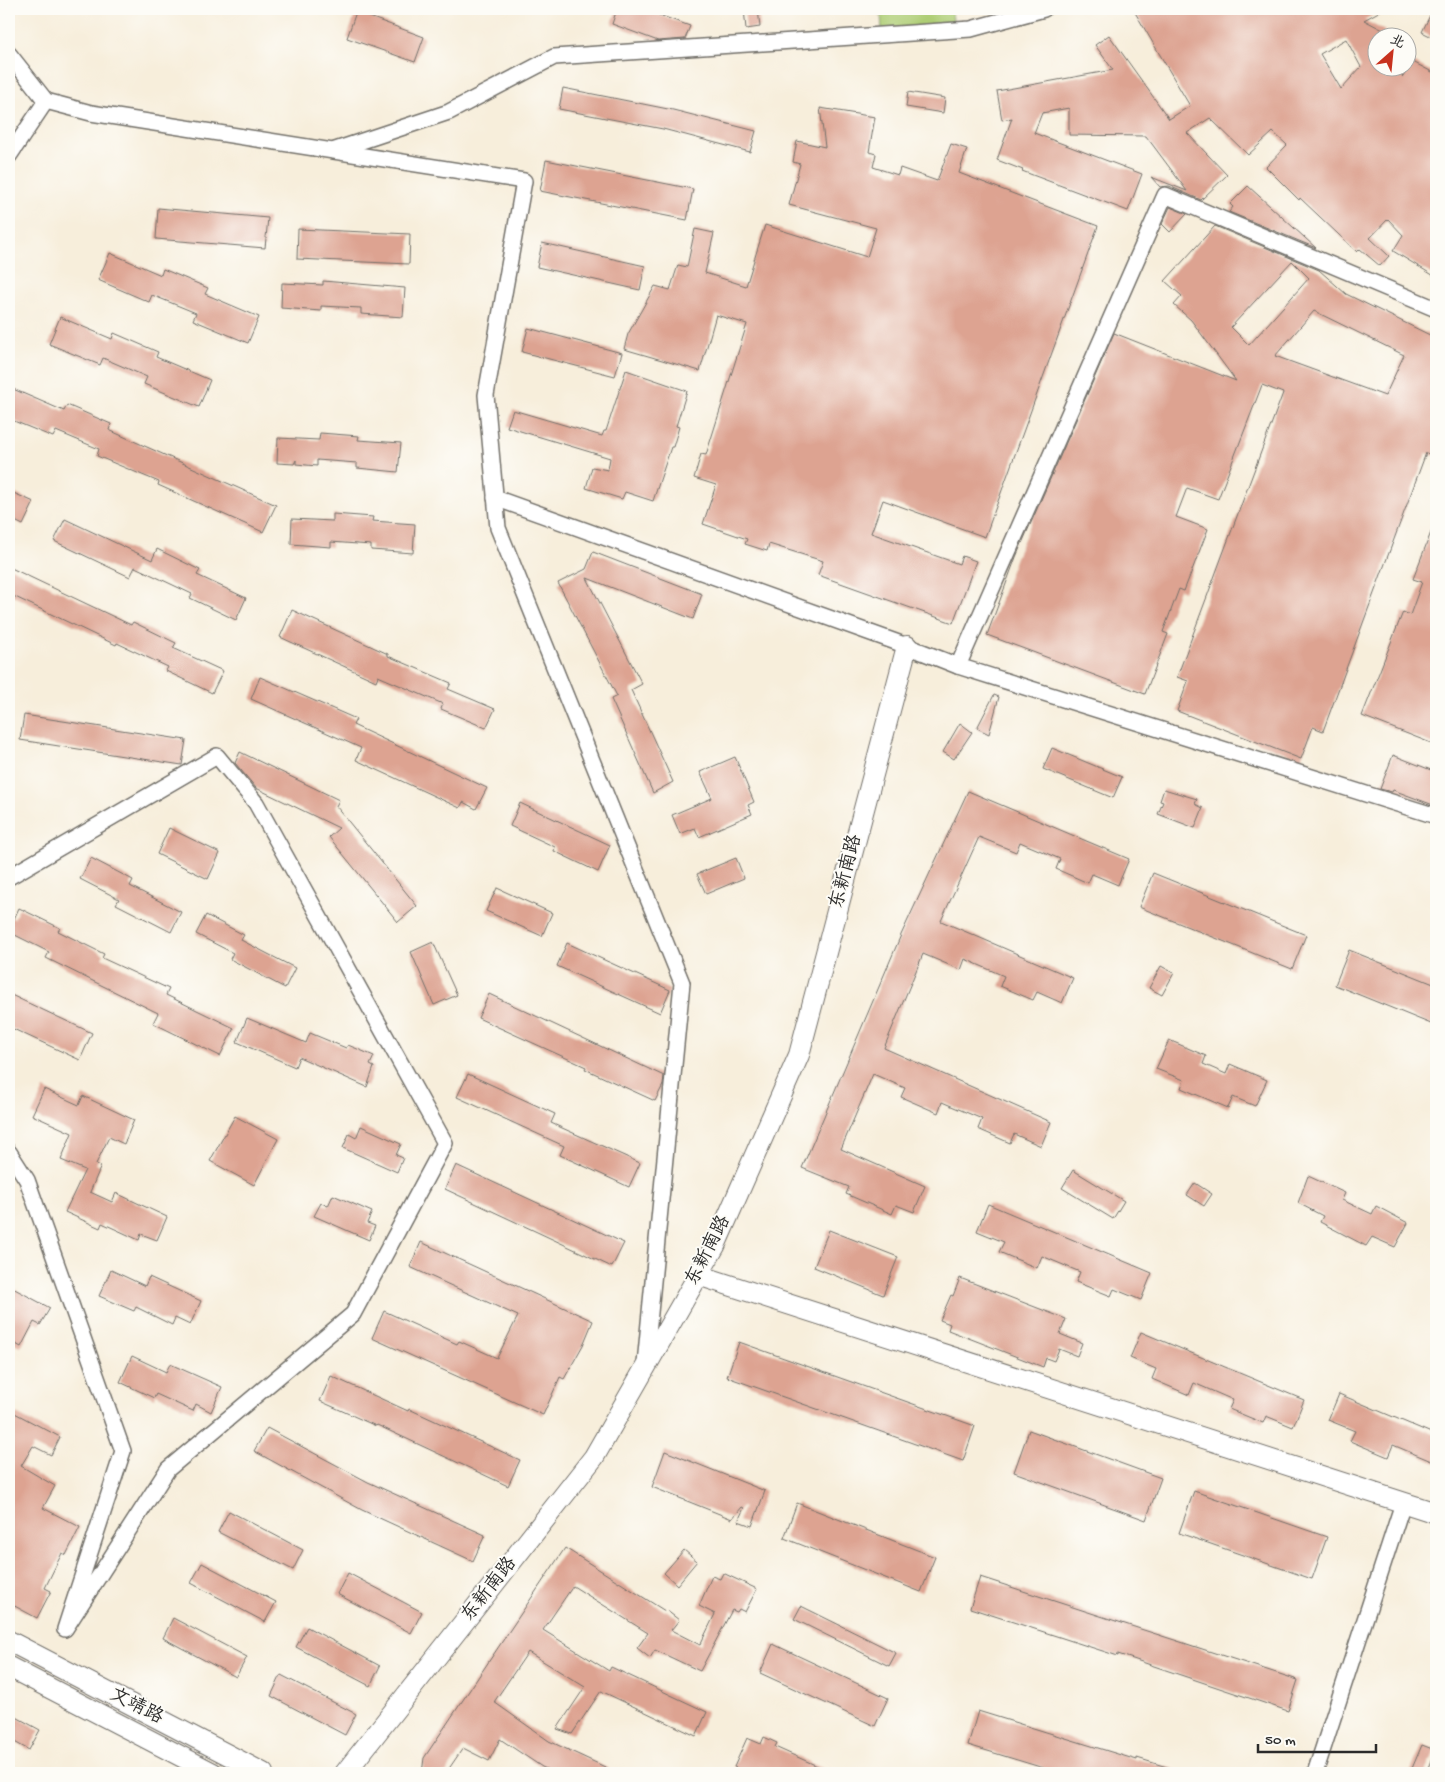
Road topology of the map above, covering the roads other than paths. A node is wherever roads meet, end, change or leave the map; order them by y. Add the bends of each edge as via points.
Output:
1 (1044, 9) edge
2 (9, 54) edge
3 (46, 100) junction
4 (332, 151) junction
5 (9, 156) edge
6 (1436, 309) edge
7 (495, 498) junction
8 (907, 646) junction
9 (958, 666) junction
10 (1436, 816) edge
11 (9, 877) edge
12 (9, 1152) edge
13 (698, 1275) junction
14 (645, 1368) junction
15 (1403, 1502) junction
16 (1436, 1513) edge
17 (9, 1641) edge
18 (9, 1667) edge
19 (213, 1773) edge
20 (263, 1773) edge
21 (345, 1773) edge
22 (1316, 1773) edge

1 - 4 street via 971,29 554,57 449,112
2 - 3 street
3 - 4 street via 90,113
3 - 5 street
4 - 7 street via 524,182 486,395
6 - 9 street via 1165,195
7 - 8 street
7 - 14 street via 498,528 682,983
8 - 9 street
8 - 13 main road, 东新南路 via 799,1055 715,1246
9 - 10 street
11 - 12 street via 216,756 256,803 445,1144 353,1314 168,1469 65,1628 123,1451 27,1180
13 - 14 main road, 东新南路
13 - 15 main road
14 - 21 main road, 东新南路 via 594,1457
15 - 16 main road
15 - 22 street
17 - 20 main road, 文靖路
18 - 19 main road, 文靖路

